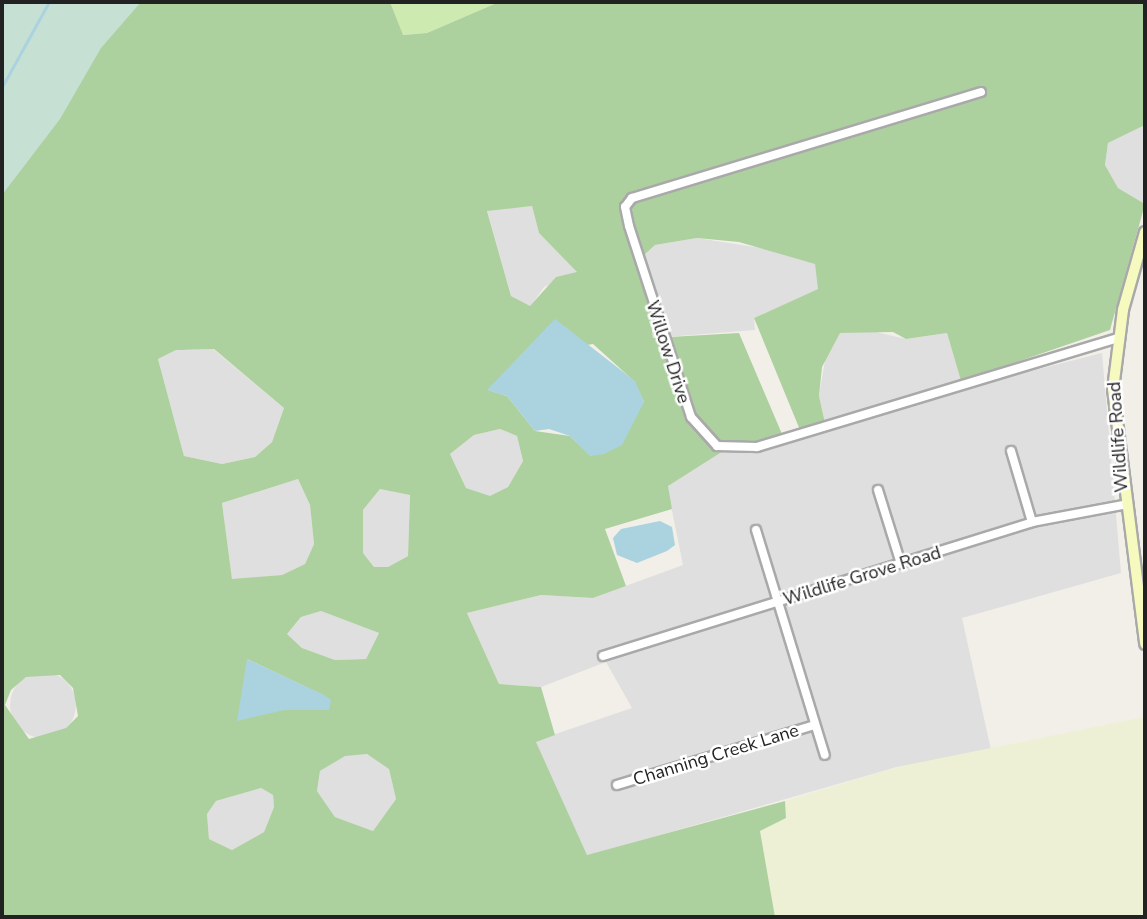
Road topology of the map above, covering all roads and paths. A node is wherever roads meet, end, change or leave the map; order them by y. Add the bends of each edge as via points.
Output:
1 (981, 93) dead end
2 (1145, 232) edge
3 (1118, 338) junction
4 (1010, 451) dead end
5 (878, 490) dead end
6 (1123, 505) junction
7 (1032, 522) junction
8 (756, 530) dead end
9 (901, 564) junction
10 (780, 601) junction
11 (1145, 644) edge
12 (603, 656) dead end
13 (814, 725) junction
14 (825, 755) dead end
15 (617, 785) dead end

1 - 3 street, Willow Drive via 632,198 625,208 629,226 691,417 717,446 757,447
2 - 3 street, Wildlife Road
3 - 6 street, Wildlife Road via 1114,421
4 - 7 street
5 - 9 street
6 - 7 street, Wildlife Grove Road
6 - 11 street, Wildlife Road
7 - 9 street, Wildlife Grove Road
8 - 10 street
9 - 10 street, Wildlife Grove Road
10 - 12 street, Wildlife Grove Road
10 - 13 street
13 - 14 street
13 - 15 street, Channing Creek Lane

